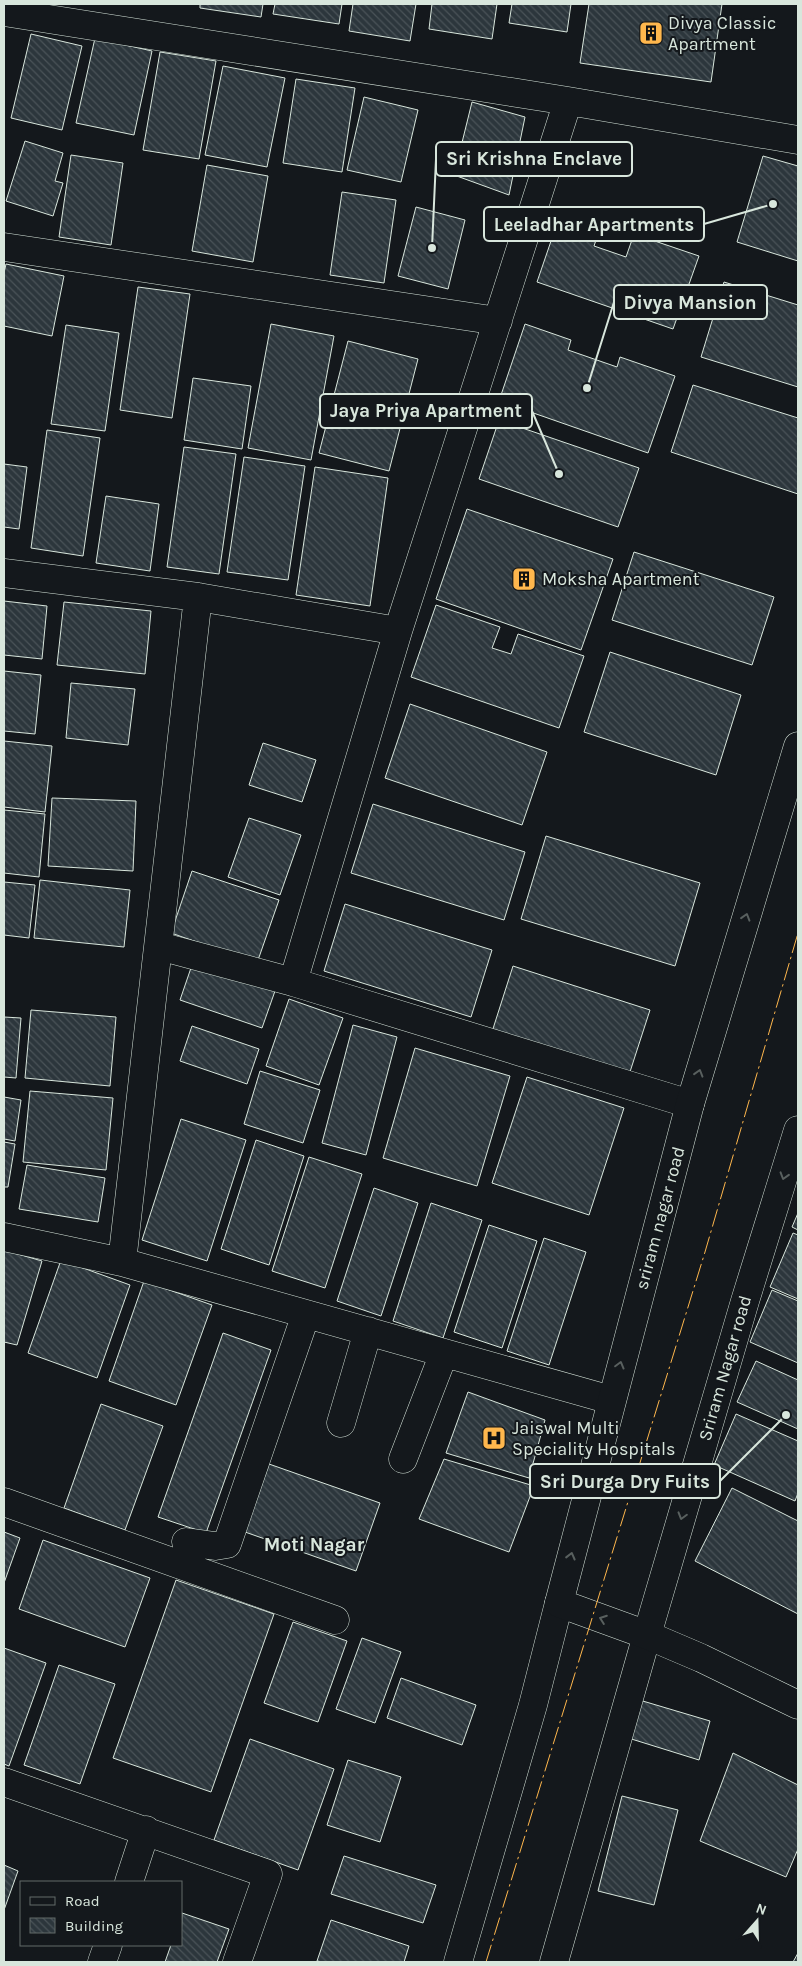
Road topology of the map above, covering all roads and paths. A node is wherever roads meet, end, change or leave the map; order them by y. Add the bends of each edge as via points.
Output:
1 (4, 12) edge
2 (568, 101) junction
3 (798, 140) edge
4 (4, 247) edge
5 (498, 321) junction
6 (4, 573) edge
7 (198, 597) junction
8 (398, 631) junction
9 (798, 746) edge
10 (159, 946) junction
11 (293, 982) junction
12 (690, 1104) junction
13 (798, 1130) edge
14 (4, 1236) edge
15 (122, 1262) junction
16 (306, 1314) junction
17 (368, 1331) junction
18 (444, 1353) junction
19 (611, 1400) junction
20 (341, 1423) dead end
21 (403, 1460) dead end
22 (4, 1502) edge
23 (186, 1542) dead end
24 (559, 1603) junction
25 (335, 1620) dead end
26 (647, 1635) junction
27 (798, 1705) edge
28 (4, 1782) edge
29 (146, 1830) junction
30 (129, 1881) edge
31 (108, 1946) edge
32 (102, 1962) edge
33 (237, 1962) edge
34 (458, 1962) edge
35 (554, 1962) edge

1 - 2 street
2 - 3 street
2 - 5 street
4 - 5 street
5 - 8 street
6 - 7 street
7 - 8 street
7 - 10 street
8 - 11 street
12 -> 9 street, sriram nagar road
10 - 11 street
10 - 15 street
11 - 12 street
19 -> 12 street, sriram nagar road
13 -> 26 street, Sriram Nagar road via 744,1301
14 - 15 street
15 - 16 street
16 - 17 street
16 - 23 street via 227,1544 215,1546
17 - 18 street
17 - 20 street
18 - 19 street
18 - 21 street
24 -> 19 street, sriram nagar road
22 - 25 street
26 -> 24 street
24 - 34 street, sriram nagar road via 534,1705
26 - 27 street
26 - 35 street, Sriram Nagar road
28 - 29 street
29 - 30 street
29 - 33 street via 268,1874
31 - 32 street

